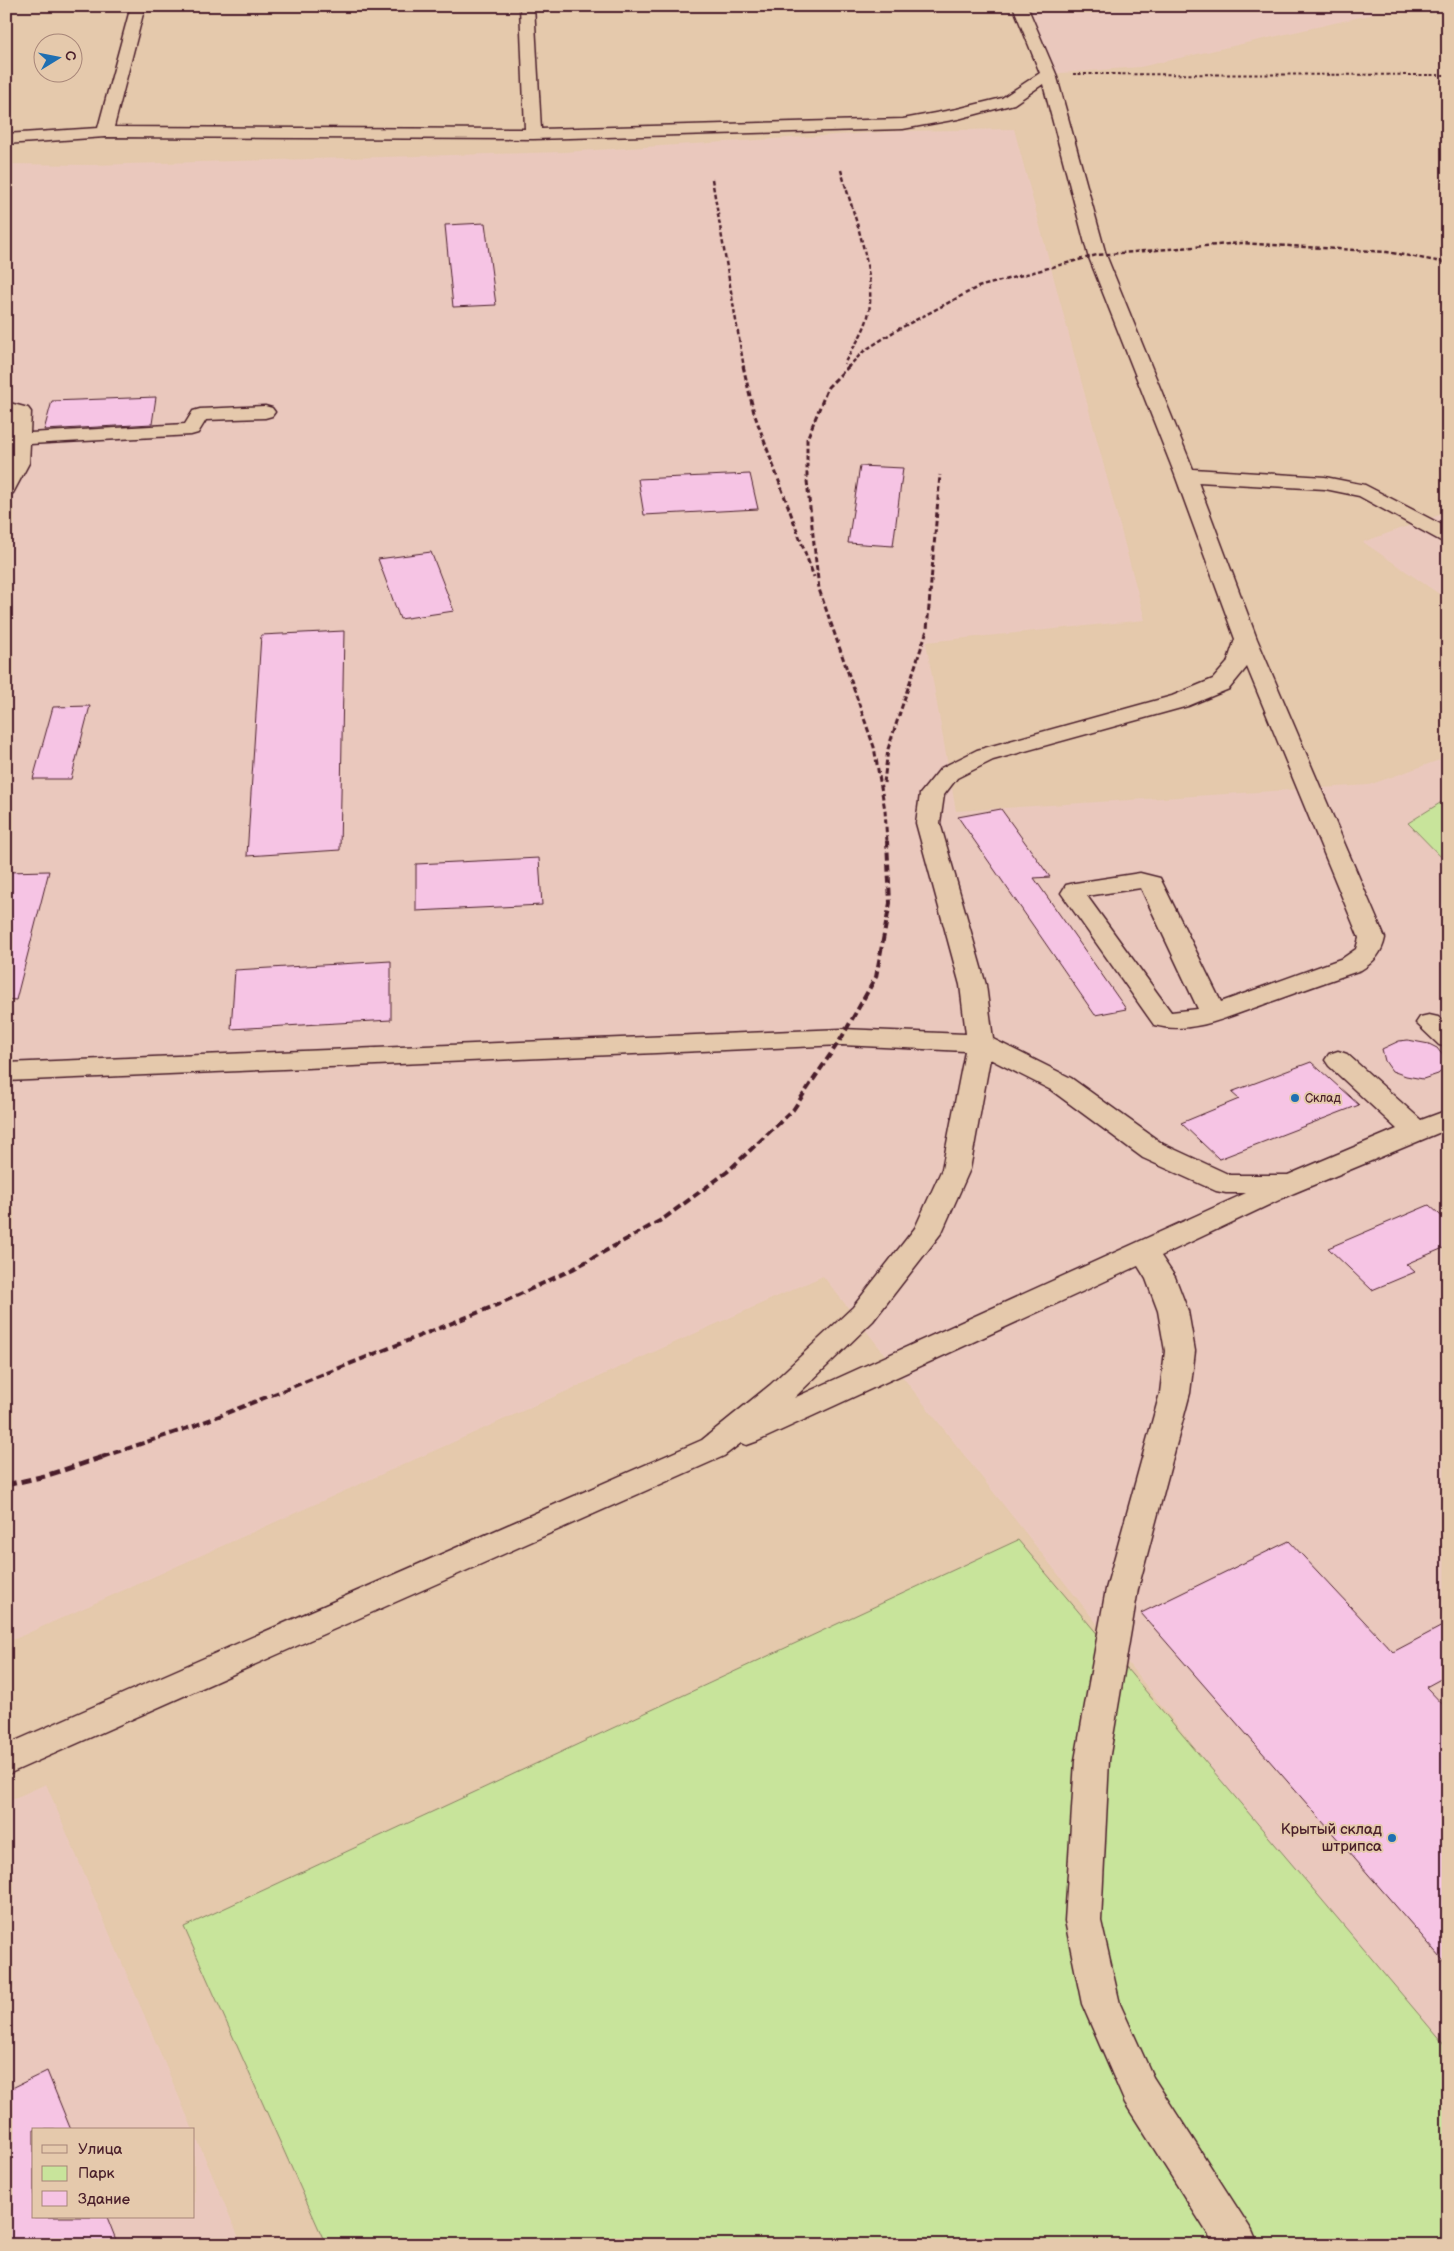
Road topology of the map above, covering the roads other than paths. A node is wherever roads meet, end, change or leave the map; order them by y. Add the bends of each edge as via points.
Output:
1 (138, 6) edge
2 (527, 6) edge
3 (1020, 6) edge
4 (1048, 74) junction
5 (105, 132) junction
6 (533, 134) junction
7 (6, 139) edge
8 (6, 408) edge
9 (265, 412) dead end
10 (20, 440) junction
11 (1185, 475) junction
12 (6, 489) edge
13 (1448, 537) edge
14 (1246, 638) junction
15 (1213, 1013) junction
16 (980, 1042) junction
17 (1338, 1060) dead end
18 (6, 1072) edge
19 (1448, 1119) edge
20 (1417, 1132) junction
21 (1291, 1184) junction
22 (1143, 1252) junction
23 (713, 1448) junction
24 (6, 1761) edge
25 (1238, 2245) edge

1 - 5 street
2 - 6 street
3 - 4 street
4 - 6 street via 1008,101 903,124
4 - 11 street via 1097,255
5 - 6 street
5 - 7 street
8 - 10 street via 21,412
9 - 10 street via 200,415 191,429
10 - 12 street via 19,463
11 - 13 street via 1308,482 1364,491
11 - 14 street
14 - 15 street via 1372,938 1371,949 1352,964
14 - 16 street via 1238,664 1221,684 1180,701 985,754 949,773 932,794 928,823 973,984
15 - 15 street via 1184,1021 1163,1019 1073,893 1140,880 1151,883
16 - 18 street via 842,1037
16 - 21 street via 1061,1084 1161,1155 1226,1184
16 - 23 street via 956,1168 928,1232 863,1314 781,1393
17 - 20 street
19 - 20 street
20 - 21 street
21 - 22 street
22 - 23 street
22 - 25 street via 1160,1277 1173,1311 1180,1351 1175,1393 1122,1589 1092,1760 1084,1921 1101,2004 1139,2090
23 - 24 street

